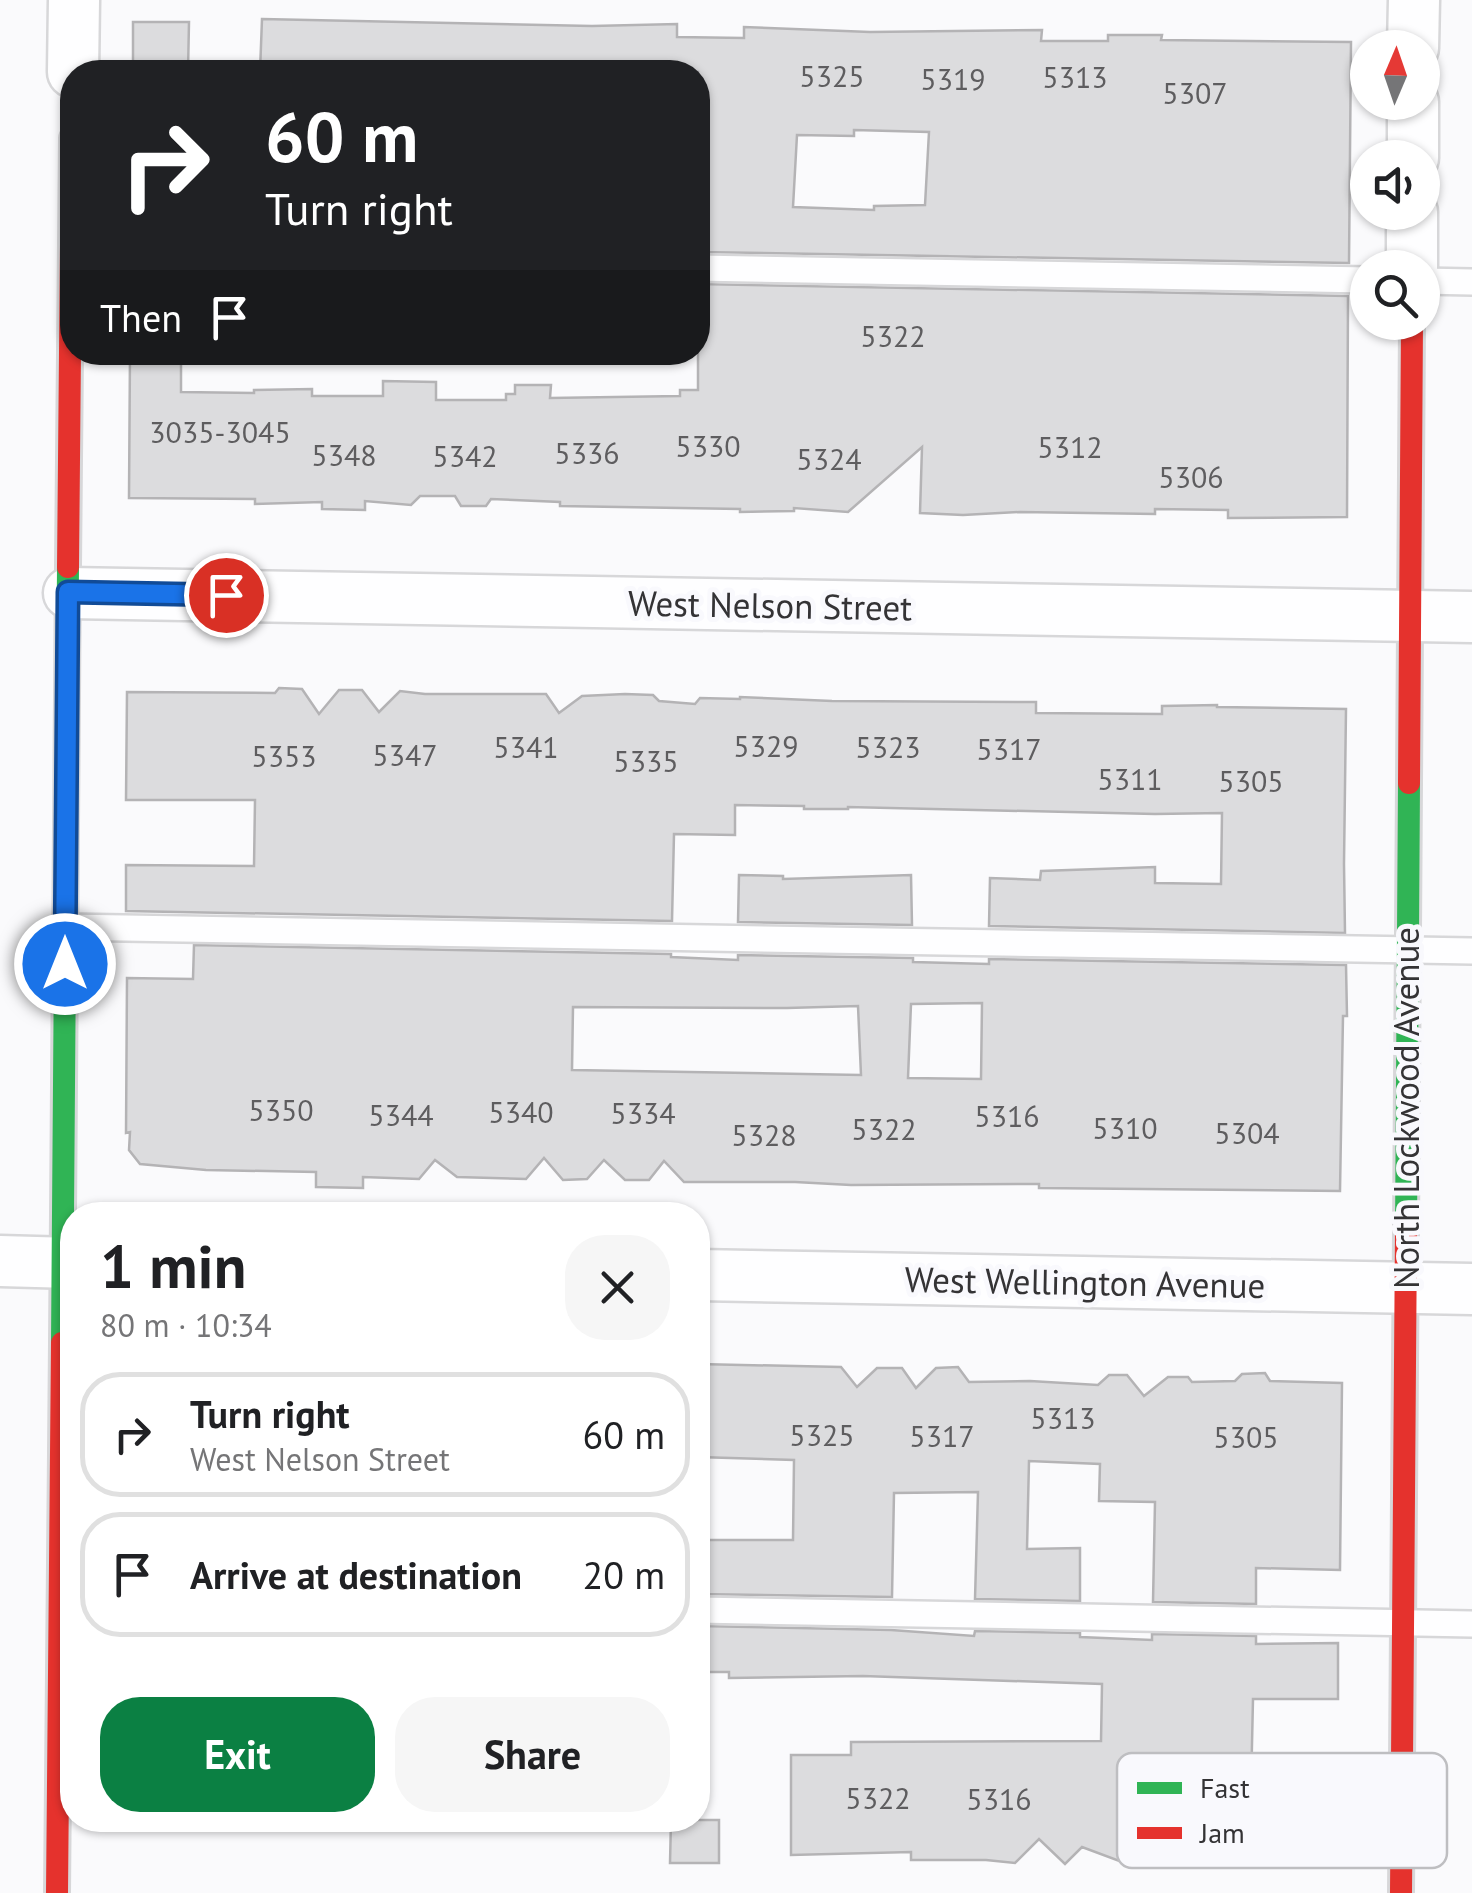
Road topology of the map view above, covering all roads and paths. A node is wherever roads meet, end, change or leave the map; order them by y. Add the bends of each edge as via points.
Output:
1 (74, 0) edge
2 (1414, 0) edge
3 (1414, 30) edge
4 (73, 60) edge
5 (710, 268) edge
6 (1350, 280) edge
7 (1440, 281) edge
8 (1472, 282) edge
9 (1412, 340) edge
10 (71, 365) edge
11 (68, 592) junction
12 (1410, 616) junction
13 (1472, 617) edge
14 (66, 927) junction
15 (1407, 949) junction
16 (1472, 951) edge
17 (68, 1202) edge
18 (0, 1261) edge
19 (60, 1262) edge
20 (710, 1274) edge
21 (1405, 1288) junction
22 (1472, 1289) edge
23 (710, 1610) edge
24 (1403, 1622) junction
25 (1472, 1624) edge
26 (1402, 1753) edge
27 (60, 1795) edge
28 (1401, 1868) edge
29 (57, 1893) edge
30 (1401, 1893) edge

1 - 4 street
2 - 3 street
5 - 6 lane
7 - 8 lane
9 - 12 street, North Lockwood Avenue
10 - 11 street
11 - 12 street, West Nelson Street
11 - 14 street
12 - 13 street, West Nelson Street
12 - 15 street, North Lockwood Avenue
14 - 15 lane
14 - 17 street
15 - 16 lane
15 - 21 street, North Lockwood Avenue
18 - 19 street
20 - 21 street, West Wellington Avenue
21 - 22 street, West Wellington Avenue
21 - 24 street, North Lockwood Avenue
23 - 24 lane
24 - 25 lane
24 - 26 street, North Lockwood Avenue
27 - 29 street
28 - 30 street, North Lockwood Avenue

